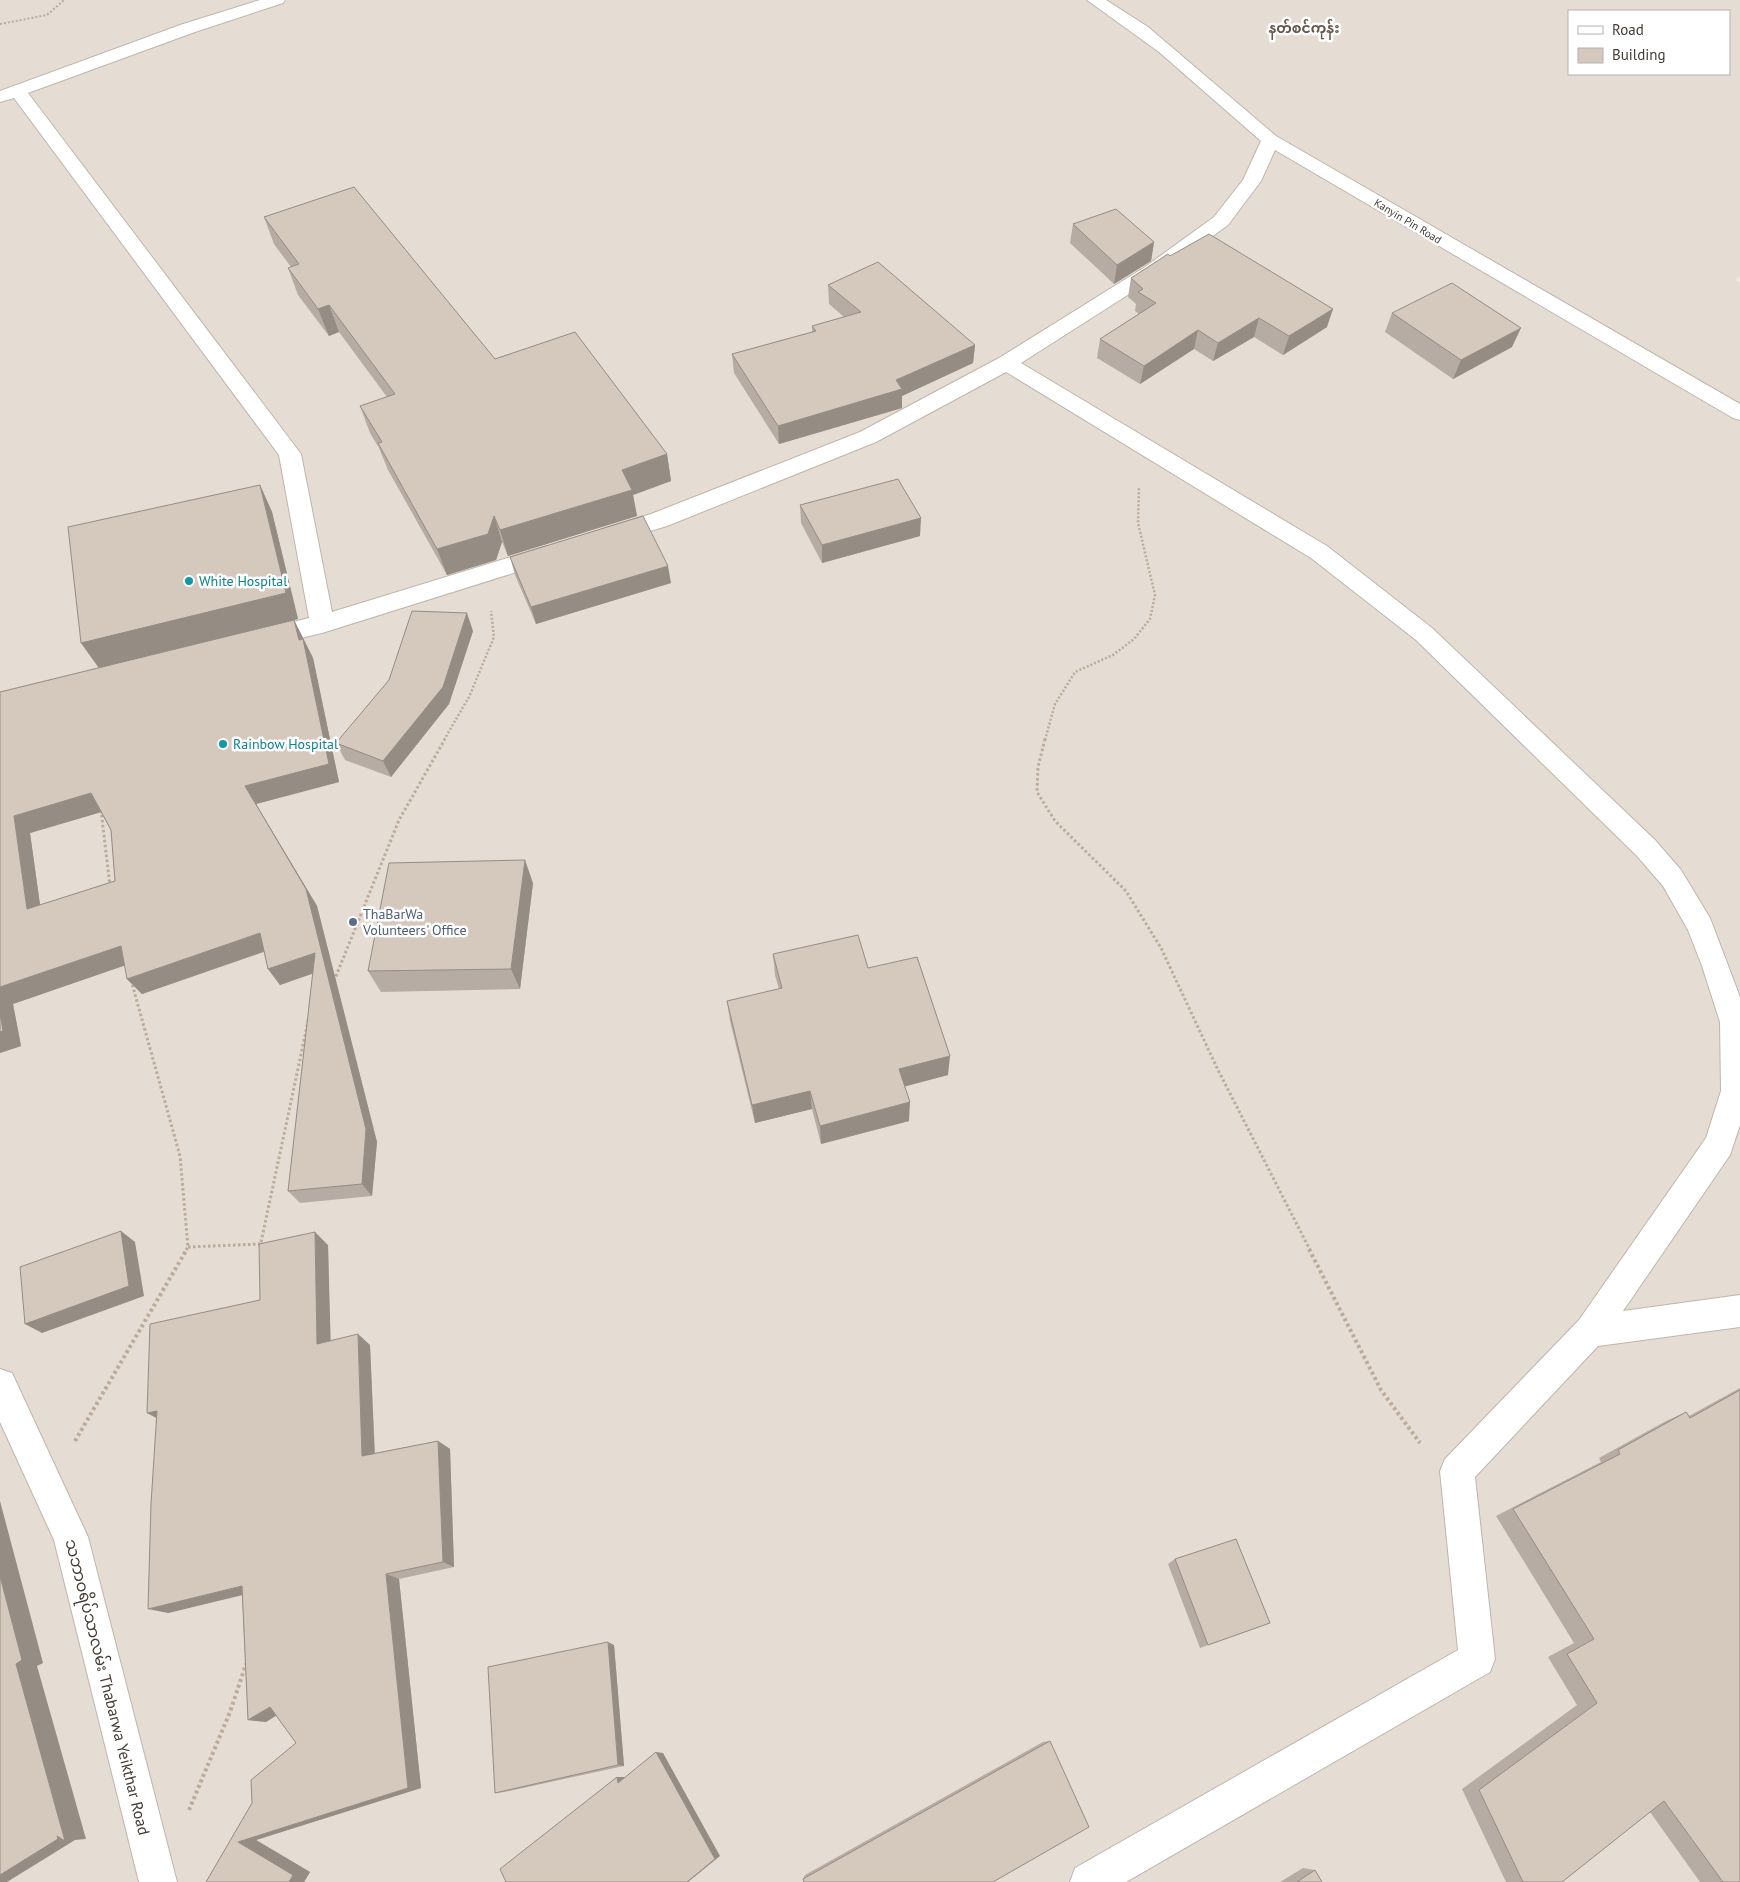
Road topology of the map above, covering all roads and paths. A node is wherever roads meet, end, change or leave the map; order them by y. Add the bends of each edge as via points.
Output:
1 (64, 0) edge
2 (277, 0) edge
3 (1095, 0) edge
4 (0, 24) edge
5 (9, 95) edge
6 (1270, 140) junction
7 (1006, 363) junction
8 (1740, 413) edge
9 (1140, 444) junction
10 (486, 573) junction
11 (322, 624) junction
12 (246, 643) edge
13 (100, 802) edge
14 (110, 887) edge
15 (129, 971) edge
16 (328, 989) edge
17 (313, 1011) edge
18 (260, 1244) junction
19 (188, 1247) junction
20 (260, 1254) edge
21 (1740, 1311) edge
22 (1590, 1331) junction
23 (0, 1386) edge
24 (1457, 1471) junction
25 (42, 1475) junction
26 (248, 1658) edge
27 (188, 1813) dead end
28 (158, 1882) edge
29 (1089, 1882) edge

1 - 4 path via 47,15
2 - 5 street via 189,28
3 - 6 street, Kanyin Pin Road via 1130,20 1173,53
5 - 11 street via 290,454
6 - 7 street via 1252,181 1221,221 1152,271
6 - 8 street, Kanyin Pin Road
7 - 9 street
7 - 10 street via 868,437 659,520
9 - 22 street via 1319,552 1424,634 1646,848 1672,878 1700,926 1734,1022 1736,1091 1719,1145
9 - 24 path via 1138,523 1155,595 1150,619 1134,639 1113,655 1075,672 1055,704 1038,767 1037,792 1055,821 1126,891 1162,948 1218,1070 1381,1390 1434,1462
10 - 11 street
10 - 16 path via 494,637 469,697 399,820 338,974
11 - 12 street
13 - 14 path
15 - 19 path via 180,1156
17 - 18 path via 308,1018
18 - 19 path
18 - 20 path
19 - 25 path via 65,1459
21 - 22 street
22 - 24 street
23 - 25 street, သဘာဝရိပ်သာလမ်း Thabarwa Yeikthar Road
24 - 29 street via 1477,1659
25 - 28 street, သဘာဝရိပ်သာလမ်း Thabarwa Yeikthar Road via 71,1537
26 - 27 path via 230,1712

